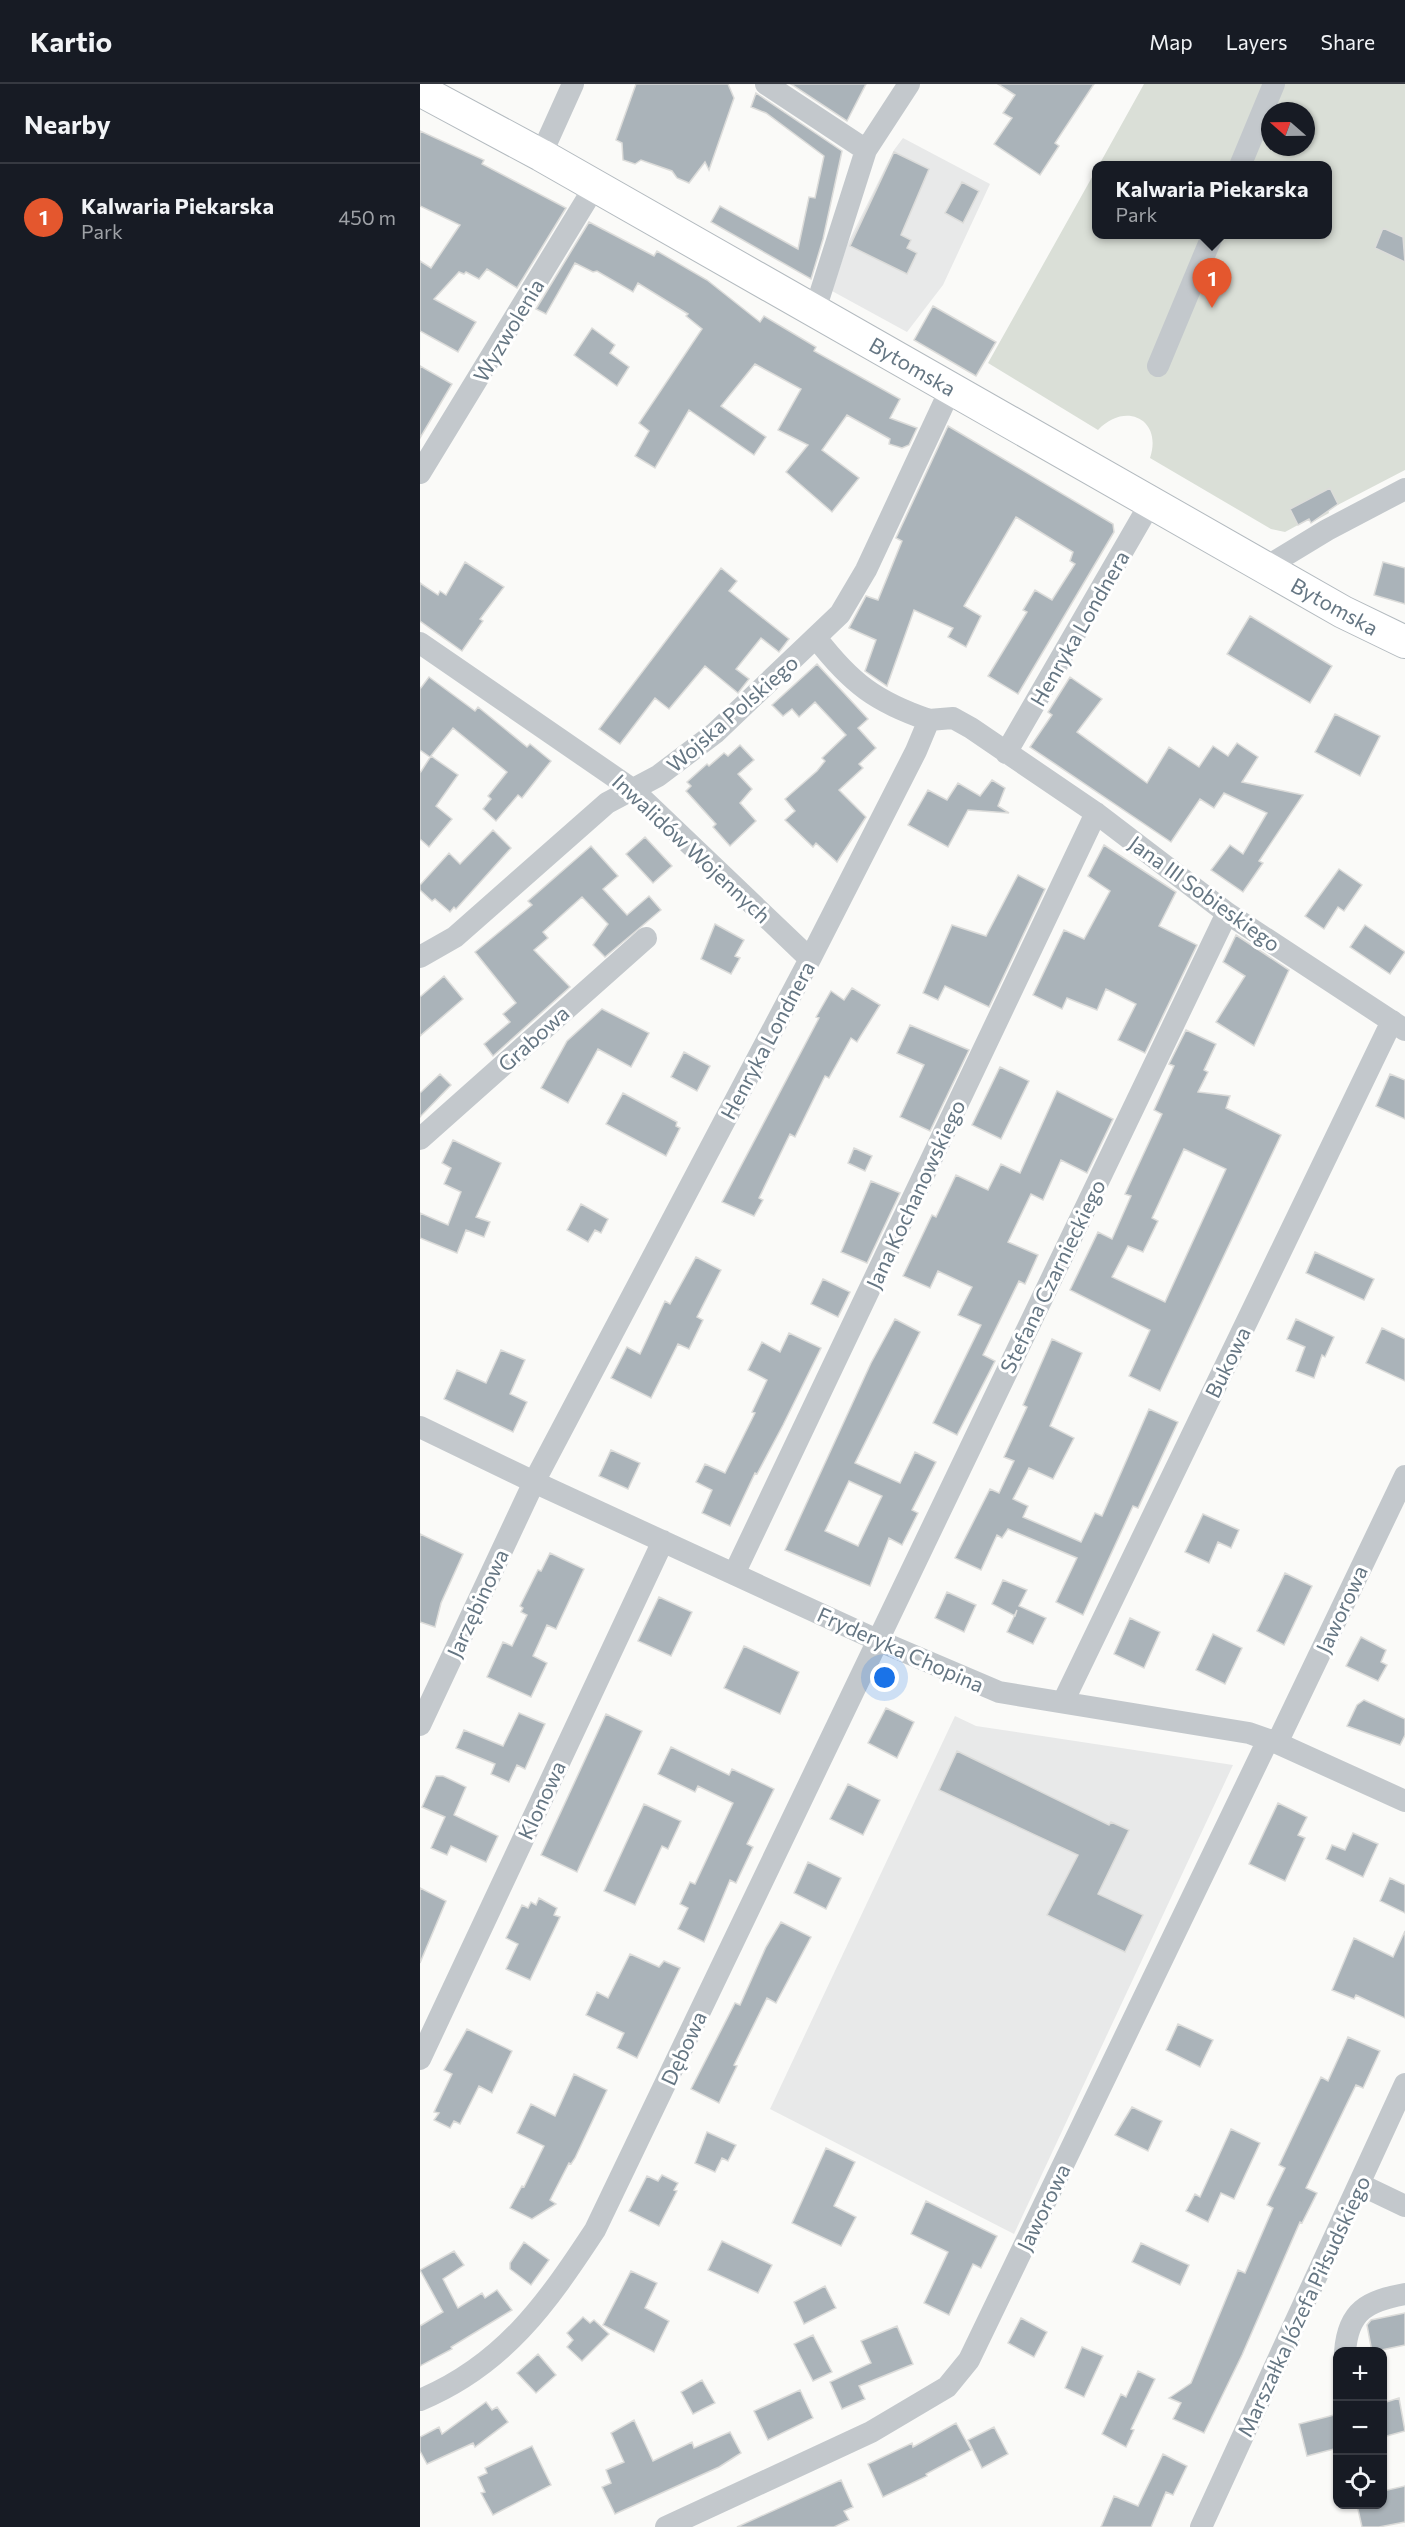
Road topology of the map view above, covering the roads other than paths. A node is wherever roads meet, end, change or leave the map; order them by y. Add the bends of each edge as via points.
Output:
1 (573, 84) edge
2 (766, 84) edge
3 (909, 84) edge
4 (1274, 84) edge
5 (420, 90) edge
6 (866, 150) junction
7 (541, 155) junction
8 (1242, 161) edge
9 (595, 186) junction
10 (1211, 239) edge
11 (815, 310) junction
12 (1158, 366) dead end
13 (951, 388) junction
14 (420, 473) edge
15 (1405, 489) edge
16 (1151, 502) junction
17 (1266, 567) junction
18 (817, 639) junction
19 (420, 642) edge
20 (1405, 642) edge
21 (929, 720) junction
22 (1006, 753) junction
23 (632, 789) junction
24 (1096, 813) junction
25 (1227, 913) junction
26 (646, 938) dead end
27 (420, 957) edge
28 (810, 959) junction
29 (1398, 1025) edge
30 (420, 1139) edge
31 (420, 1427) edge
32 (1405, 1476) edge
33 (534, 1482) junction
34 (663, 1541) junction
35 (735, 1574) junction
36 (877, 1640) junction
37 (1063, 1702) junction
38 (420, 1725) edge
39 (1273, 1741) junction
40 (1405, 1801) edge
41 (420, 2059) edge
42 (1405, 2084) edge
43 (1359, 2184) junction
44 (1405, 2206) edge
45 (1405, 2294) edge
46 (1345, 2347) edge
47 (420, 2400) edge
48 (666, 2527) edge
49 (1201, 2527) edge

1 - 7 street
2 - 6 street
3 - 6 street
4 - 8 street
5 - 7 street, Bytomska
6 - 11 street
7 - 9 street, Bytomska
9 - 11 street, Bytomska
9 - 14 street, Wyzwolenia
10 - 12 street
11 - 13 street, Bytomska
13 - 16 street, Bytomska
13 - 18 street, Wojska Polskiego via 866,570 840,614
15 - 17 street
16 - 17 street, Bytomska
16 - 22 street, Henryka Londnera
17 - 20 street, Bytomska via 1368,626
18 - 21 street via 835,662 872,696
18 - 23 street, Wojska Polskiego via 715,733 658,776
19 - 23 street, Inwalidów Wojennych
21 - 22 street, Jana III Sobieskiego via 953,718
21 - 28 street, Henryka Londnera
22 - 24 street, Jana III Sobieskiego
23 - 27 street, Wojska Polskiego via 607,803 455,937
23 - 28 street, Inwalidów Wojennych
24 - 25 street, Jana III Sobieskiego
24 - 35 street, Jana Kochanowskiego
25 - 29 street, Jana III Sobieskiego
25 - 36 street, Stefana Czarnieckiego
26 - 30 street, Grabowa
28 - 33 street, Henryka Londnera
29 - 37 street, Bukowa
31 - 33 street, Fryderyka Chopina
32 - 39 street, Jaworowa
33 - 34 street, Fryderyka Chopina
33 - 38 street, Jarzębinowa
34 - 35 street, Fryderyka Chopina
34 - 41 street, Klonowa
35 - 36 street, Fryderyka Chopina
36 - 37 street, Fryderyka Chopina via 999,1692
36 - 47 street, Dębowa via 595,2230 558,2286 520,2333 484,2365
37 - 39 street, Fryderyka Chopina via 1220,1727
39 - 40 street, Fryderyka Chopina
39 - 48 street, Jaworowa via 969,2360 947,2387 871,2432
42 - 43 street, Marszałka Józefa Piłsudskiego
43 - 44 street
43 - 49 street, Marszałka Józefa Piłsudskiego
45 - 46 street via 1360,2309

